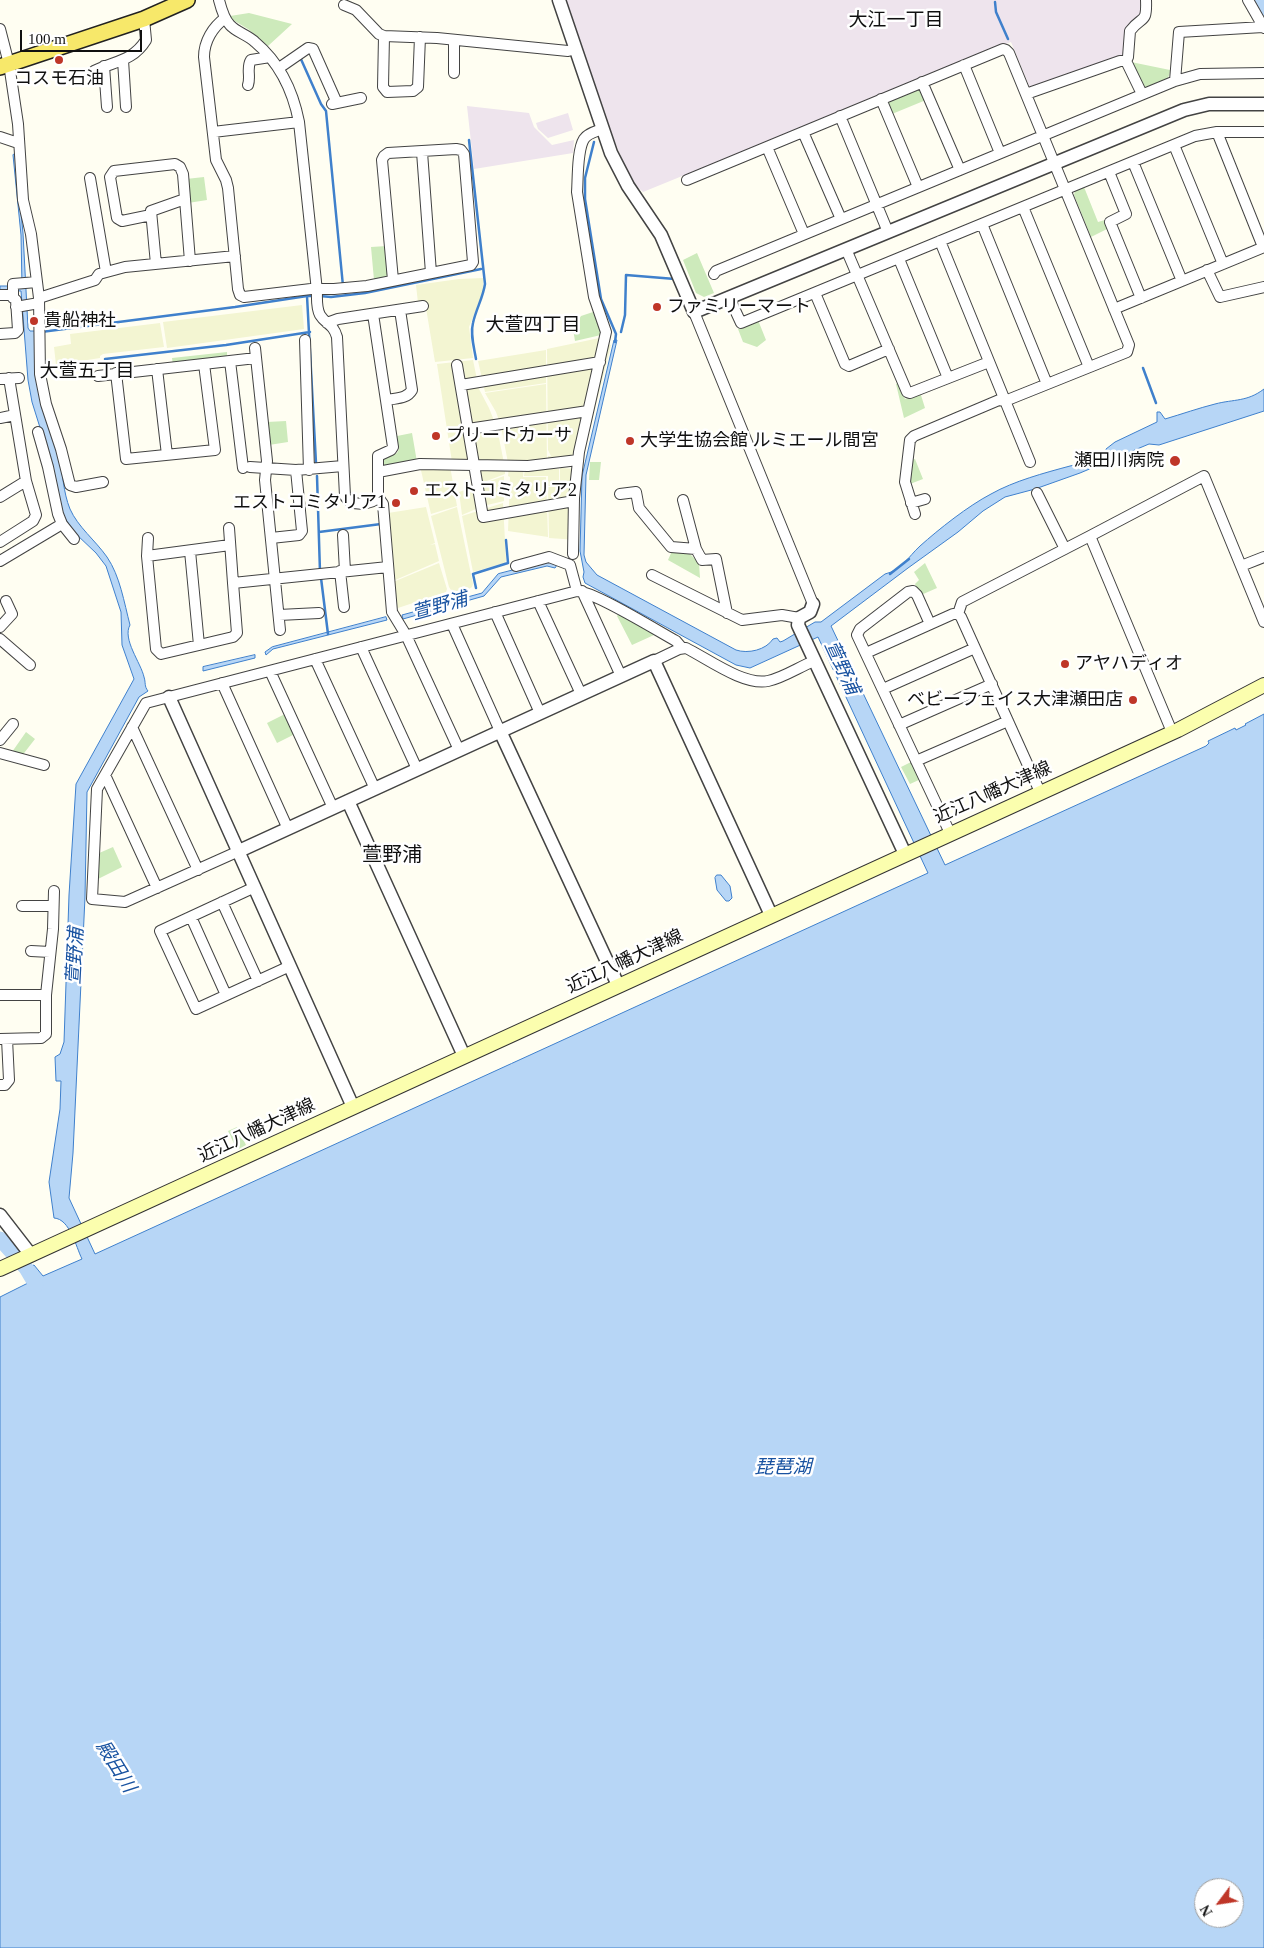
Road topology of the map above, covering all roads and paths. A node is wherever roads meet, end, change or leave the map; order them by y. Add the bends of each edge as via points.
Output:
1 (187, 0) edge
2 (219, 0) edge
3 (559, 0) edge
4 (1146, 0) edge
5 (1248, 0) edge
6 (344, 5) dead end
7 (225, 18) junction
8 (144, 19) junction
9 (1264, 28) edge
10 (0, 29) edge
11 (384, 36) junction
12 (420, 37) junction
13 (454, 40) junction
14 (576, 49) junction
15 (270, 57) junction
16 (123, 60) junction
17 (1126, 61) junction
18 (964, 65) junction
19 (4, 66) edge
20 (104, 66) junction
21 (279, 68) junction
22 (94, 71) dead end
23 (454, 73) dead end
24 (1264, 73) edge
25 (1175, 81) junction
26 (922, 82) junction
27 (248, 86) dead end
28 (1026, 94) junction
29 (1142, 94) junction
30 (362, 98) dead end
31 (881, 99) junction
32 (1264, 104) edge
33 (107, 107) dead end
34 (126, 107) dead end
35 (840, 116) junction
36 (299, 122) junction
37 (602, 129) junction
38 (213, 132) junction
39 (803, 132) junction
40 (1217, 132) junction
41 (1264, 132) edge
42 (1044, 135) junction
43 (0, 137) edge
44 (18, 143) junction
45 (1174, 145) junction
46 (767, 146) junction
47 (422, 152) junction
48 (1000, 153) junction
49 (1133, 162) junction
50 (1055, 163) junction
51 (960, 170) junction
52 (1109, 172) junction
53 (90, 178) dead end
54 (686, 180) dead end
55 (918, 187) junction
56 (1066, 190) junction
57 (186, 199) junction
58 (877, 204) junction
59 (1023, 207) junction
60 (151, 215) junction
61 (841, 219) junction
62 (982, 224) junction
63 (888, 232) junction
64 (804, 234) junction
65 (940, 241) junction
66 (1264, 247) edge
67 (846, 249) junction
68 (235, 256) junction
69 (899, 258) junction
70 (190, 261) junction
71 (156, 264) junction
72 (1222, 264) junction
73 (1207, 270) junction
74 (106, 272) junction
75 (431, 273) junction
76 (714, 274) dead end
77 (857, 276) junction
78 (393, 280) junction
79 (1182, 281) junction
80 (1264, 287) edge
81 (317, 290) junction
82 (21, 293) junction
83 (815, 293) junction
84 (0, 295) edge
85 (729, 297) junction
86 (1141, 298) junction
87 (39, 300) junction
88 (423, 306) dead end
89 (1114, 309) junction
90 (400, 310) junction
91 (694, 312) junction
92 (373, 314) junction
93 (328, 322) junction
94 (0, 334) edge
95 (305, 340) dead end
96 (888, 349) junction
97 (230, 361) junction
98 (600, 362) junction
99 (989, 362) junction
100 (204, 364) junction
101 (457, 365) dead end
102 (1089, 367) junction
103 (157, 369) junction
104 (116, 373) junction
105 (98, 376) dead end
106 (9, 378) edge
107 (948, 378) junction
108 (1047, 384) junction
109 (460, 385) junction
110 (387, 400) junction
111 (1005, 401) junction
112 (588, 411) junction
113 (15, 415) junction
114 (0, 418) edge
115 (468, 429) junction
116 (38, 432) dead end
117 (167, 455) junction
118 (578, 460) junction
119 (1030, 462) dead end
120 (343, 466) junction
121 (474, 466) junction
122 (266, 468) junction
123 (296, 470) junction
124 (309, 470) junction
125 (378, 472) junction
126 (26, 481) junction
127 (103, 482) dead end
128 (1037, 493) dead end
129 (620, 494) dead end
130 (0, 496) edge
131 (378, 498) junction
132 (925, 499) dead end
133 (683, 500) dead end
134 (574, 501) junction
135 (911, 503) junction
136 (914, 514) dead end
137 (62, 524) junction
138 (229, 528) dead end
139 (343, 535) dead end
140 (1090, 536) junction
141 (148, 538) dead end
142 (271, 538) junction
143 (74, 539) dead end
144 (0, 542) edge
145 (230, 545) junction
146 (696, 549) junction
147 (1065, 549) junction
148 (190, 551) junction
149 (573, 554) dead end
150 (147, 556) junction
151 (1264, 557) edge
152 (0, 561) edge
153 (516, 566) dead end
154 (1241, 566) junction
155 (388, 567) junction
156 (343, 571) junction
157 (652, 575) dead end
158 (275, 578) junction
159 (233, 583) junction
160 (579, 591) junction
161 (1260, 598) edge
162 (6, 601) dead end
163 (538, 601) junction
164 (813, 604) joint
165 (344, 607) dead end
166 (495, 612) junction
167 (727, 612) junction
168 (319, 613) dead end
169 (958, 614) junction
170 (279, 615) junction
171 (1264, 622) edge
172 (452, 624) junction
173 (800, 624) junction
174 (930, 624) junction
175 (0, 627) edge
176 (280, 630) dead end
177 (406, 635) junction
178 (0, 639) edge
179 (199, 645) junction
180 (361, 647) junction
181 (682, 648) junction
182 (975, 648) junction
183 (866, 653) junction
184 (315, 659) junction
185 (814, 660) junction
186 (654, 661) junction
187 (30, 665) dead end
188 (270, 671) junction
189 (621, 676) junction
190 (222, 683) junction
191 (992, 684) junction
192 (1264, 685) edge
193 (883, 689) junction
194 (581, 694) junction
195 (169, 697) junction
196 (540, 713) junction
197 (1008, 721) junction
198 (13, 724) dead end
199 (900, 725) junction
200 (132, 727) junction
201 (500, 731) junction
202 (1172, 732) junction
203 (0, 740) edge
204 (459, 750) junction
205 (0, 753) edge
206 (916, 761) junction
207 (44, 765) dead end
208 (417, 770) junction
209 (105, 775) junction
210 (375, 789) junction
211 (1040, 792) junction
212 (348, 801) junction
213 (333, 808) junction
214 (288, 829) junction
215 (950, 833) junction
216 (239, 851) junction
217 (908, 852) junction
218 (198, 870) junction
219 (255, 887) junction
220 (157, 888) junction
221 (54, 891) dead end
222 (222, 902) junction
223 (22, 906) dead end
224 (53, 906) junction
225 (771, 915) junction
226 (191, 917) junction
227 (30, 951) dead end
228 (50, 952) junction
229 (290, 966) junction
230 (258, 981) junction
231 (618, 985) junction
232 (0, 995) edge
233 (46, 995) junction
234 (226, 995) junction
235 (4, 1039) edge
236 (464, 1056) junction
237 (0, 1085) edge
238 (354, 1107) junction
239 (0, 1215) edge
240 (30, 1256) junction
241 (2, 1268) edge

1 - 8 main road
2 - 7 street
3 - 14 street
4 - 17 street via 1144,19 1130,31
5 - 9 street
6 - 11 street via 356,10
7 - 15 street via 228,24 255,42
7 - 38 street via 204,49
8 - 16 street via 146,40 138,52
8 - 19 main road
9 - 25 street via 1180,32
10 - 19 street
11 - 12 street
11 - 12 street via 382,87 387,92 413,91 418,87
12 - 13 street
13 - 14 street via 568,51
13 - 23 street
14 - 37 street
15 - 21 street
15 - 27 street via 251,60
16 - 20 street
16 - 34 street
17 - 28 street
17 - 29 street
18 - 26 street
18 - 28 street via 1006,50
18 - 48 street
19 - 44 street via 18,124
20 - 22 street
20 - 33 street
21 - 30 street via 308,48 313,49 334,104
21 - 36 street via 291,93
24 - 25 street via 1200,74
25 - 29 street
26 - 31 street
26 - 51 street
28 - 42 street
29 - 42 street
31 - 35 street
31 - 55 street
32 - 50 street via 1196,106
35 - 39 street
35 - 58 street
36 - 38 street
36 - 81 street
37 - 91 street via 628,186 660,235
37 - 98 street via 584,138 577,192 594,297 606,332
38 - 68 street via 216,160 228,188
39 - 46 street
39 - 61 street
40 - 41 street
40 - 45 street via 1195,136
40 - 66 street
42 - 48 street
42 - 50 street
43 - 44 street
44 - 82 street via 22,200 31,234
45 - 49 street
45 - 72 street
46 - 54 street
46 - 64 street
47 - 75 street
47 - 75 street via 456,149 464,154 473,262 466,268
47 - 78 street via 388,154 382,160
48 - 51 street
49 - 52 street
49 - 79 street
50 - 56 street
50 - 63 street
51 - 55 street
52 - 56 street
52 - 86 street via 1126,214 1110,222
53 - 74 street
55 - 58 street
56 - 59 street
56 - 89 street
57 - 60 street via 151,211
57 - 60 street via 183,174 175,164 114,172 110,177 118,218 122,221
57 - 70 street
58 - 61 street
58 - 63 street
59 - 62 street
59 - 102 street
60 - 71 street
61 - 64 street
62 - 65 street
62 - 108 street
63 - 67 street
64 - 76 street via 716,270
65 - 69 street
65 - 99 street
66 - 72 street
67 - 77 street
67 - 85 street
68 - 70 street
68 - 81 street via 238,289 244,297
69 - 77 street
69 - 107 street
70 - 71 street
71 - 74 street via 125,266
72 - 73 street
73 - 79 street
73 - 80 street via 1220,296
74 - 87 street via 95,280
75 - 78 street
77 - 83 street
77 - 96 street
78 - 81 street
79 - 86 street
81 - 93 street via 319,313
82 - 84 street
82 - 87 street
82 - 87 street
82 - 94 street via 18,330
83 - 85 street via 741,323
83 - 96 street via 845,364 849,366
85 - 91 street
86 - 89 street
87 - 127 street via 40,374 70,485 76,487
88 - 90 street
89 - 102 street via 1129,345 1127,352
90 - 92 street
90 - 110 street via 412,390 408,396
91 - 164 street
92 - 93 street
92 - 110 street
93 - 120 street via 337,337
95 - 124 street
96 - 107 street via 907,392
97 - 100 street
97 - 122 street via 247,468
97 - 122 street via 256,353
98 - 109 street
98 - 112 street
99 - 107 street
99 - 111 street
100 - 103 street
100 - 117 street via 215,450
101 - 109 street
102 - 108 street
103 - 104 street
103 - 117 street
104 - 105 street
104 - 117 street via 126,459
106 - 113 street
108 - 111 street
109 - 115 street
110 - 125 street via 393,446 378,456
111 - 119 street
111 - 135 street via 999,400 910,440 904,482
112 - 115 street
112 - 118 street
113 - 114 street
113 - 126 street
115 - 121 street
116 - 137 street
118 - 121 street via 528,466
118 - 134 street
120 - 124 street
120 - 131 street via 347,500 371,502
121 - 125 street via 420,464
121 - 134 street via 483,517
122 - 123 street
122 - 142 street
123 - 124 street
123 - 142 street via 302,531 299,535
125 - 131 street
126 - 130 street
126 - 144 street via 36,515 33,521
128 - 147 street
129 - 146 street via 636,492 639,508 671,547
131 - 155 street via 383,504
132 - 135 street
133 - 146 street
134 - 149 street
135 - 136 street
137 - 143 street
137 - 152 street
138 - 145 street
139 - 156 street
140 - 147 street
140 - 154 street via 1204,476
140 - 202 street
141 - 150 street
142 - 158 street
145 - 148 street
145 - 159 street
146 - 167 street via 702,560 716,559
147 - 169 street via 962,602
148 - 150 street
148 - 179 street
150 - 179 street via 156,648 161,654
151 - 154 street
153 - 160 street via 549,557 570,564
154 - 161 street
155 - 156 street
155 - 177 street via 392,612
156 - 158 street
156 - 165 street
157 - 167 street
158 - 159 street
158 - 170 street
159 - 179 street via 237,633 233,637
160 - 163 street
160 - 181 street via 676,641
160 - 189 street
161 - 171 street
162 - 175 street via 12,614
163 - 166 street
163 - 194 street
164 - 173 street
166 - 172 street
166 - 196 street
167 - 173 street via 742,620 782,615
168 - 170 street
169 - 174 street
169 - 182 street
170 - 176 street
172 - 177 street
172 - 201 street
173 - 185 street
174 - 183 street
174 - 183 street via 917,595 913,591 908,592 860,629 857,635
177 - 180 street
177 - 204 street
178 - 187 street
180 - 184 street
180 - 208 street
181 - 185 street via 751,681 768,681
181 - 186 street
182 - 191 street
182 - 193 street
183 - 193 street
184 - 188 street
184 - 210 street
185 - 217 street
186 - 189 street
186 - 225 street
188 - 190 street
188 - 213 street
189 - 194 street
190 - 195 street
190 - 214 street
191 - 197 street
191 - 199 street
192 - 202 main road, 近江八幡大津線
193 - 199 street
194 - 196 street
195 - 200 street via 146,703
195 - 216 street
196 - 201 street
197 - 206 street
197 - 211 street
198 - 203 street
199 - 206 street
200 - 209 street
200 - 218 street
201 - 204 street
201 - 231 street
202 - 211 main road, 近江八幡大津線
204 - 208 street
205 - 207 street
206 - 215 street
208 - 210 street
209 - 220 street
209 - 220 street via 97,789 92,899 125,902
210 - 212 street
211 - 215 main road, 近江八幡大津線
212 - 213 street
212 - 236 street
213 - 214 street
214 - 216 street
215 - 217 main road, 近江八幡大津線
216 - 218 street
216 - 219 street
217 - 225 main road, 近江八幡大津線
218 - 220 street
219 - 222 street
219 - 229 street
221 - 224 street
222 - 226 street
222 - 230 street
223 - 224 street
224 - 228 street
225 - 231 main road, 近江八幡大津線
226 - 234 street
226 - 234 street via 160,930 196,1009
227 - 228 street
228 - 233 street
229 - 230 street
229 - 238 street
230 - 234 street
231 - 236 main road, 近江八幡大津線
232 - 233 street
233 - 235 street via 46,1034 42,1038
235 - 237 street via 10,1080
236 - 238 main road, 近江八幡大津線
238 - 240 main road, 近江八幡大津線
239 - 240 street
240 - 241 main road, 近江八幡大津線

